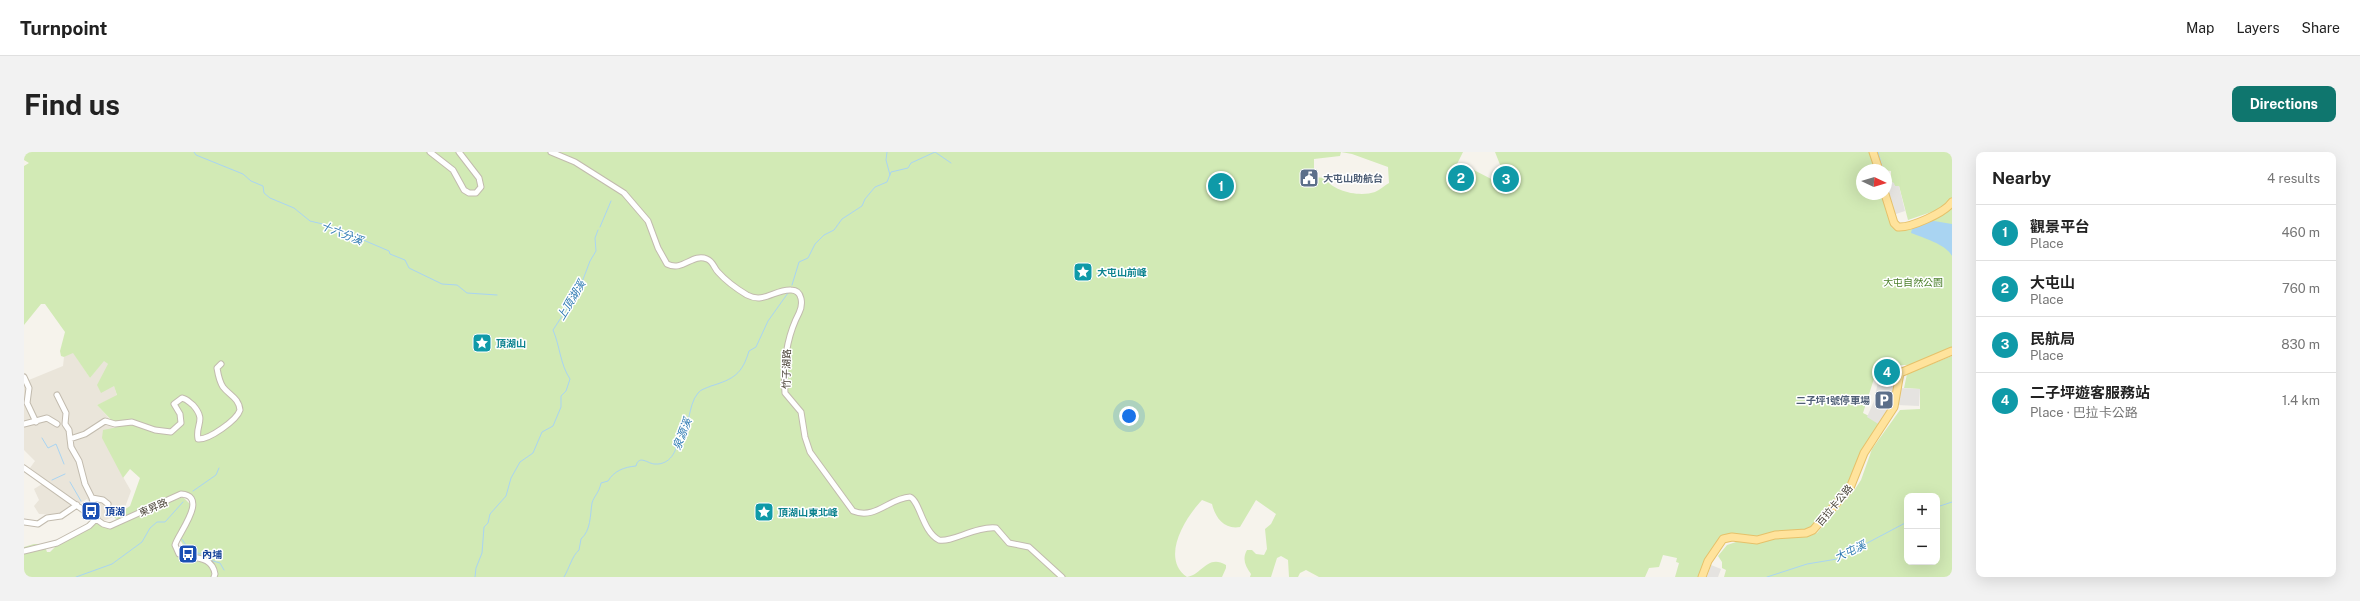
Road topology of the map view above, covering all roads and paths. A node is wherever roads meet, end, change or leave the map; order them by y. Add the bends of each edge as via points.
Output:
1 (430, 152) edge
2 (459, 152) edge
3 (551, 152) edge
4 (1873, 152) edge
5 (1877, 164) edge
6 (1887, 200) edge
7 (1952, 202) edge
8 (1952, 351) edge
9 (221, 364) dead end
10 (24, 377) edge
11 (57, 395) dead end
12 (36, 422) junction
13 (24, 424) edge
14 (57, 424) dead end
15 (70, 439) junction
16 (24, 468) edge
17 (92, 498) junction
18 (108, 504) dead end
19 (77, 505) junction
20 (97, 518) junction
21 (24, 522) edge
22 (24, 551) edge
23 (214, 577) edge
24 (1062, 577) edge
25 (1702, 577) edge

1 - 2 street via 453,170 464,190 476,193 480,187 479,178
3 - 24 street, 竹子湖路 via 575,162 624,193 648,220 667,264 677,267 698,258 708,259 729,282 747,295 765,298 787,290 797,292 801,296 801,308 789,332 786,346 785,393 801,412 810,452 853,511 877,511 901,498 910,497 915,500 926,526 939,540 947,540 976,529 996,528 1009,543 1029,547
4 - 5 main road
6 - 7 main road via 1894,223 1898,227 1928,218 1944,210
8 - 25 main road, 百拉卡公路 via 1904,371 1898,378 1894,407 1864,453 1850,488 1813,530 1806,533 1775,534 1757,540 1732,537 1724,539 1708,561
9 - 15 street via 217,368 219,380 238,401 240,410 232,420 206,438 198,439 201,420 198,411 188,400 182,398 174,404 180,414 181,423 171,432 155,430 132,422 115,424 105,421 85,434
10 - 12 street via 29,388 27,403
11 - 15 street via 66,413 65,424
12 - 13 street
12 - 14 street via 47,418
15 - 17 street
16 - 19 street, 東昇路
17 - 18 street via 96,497
17 - 20 street
19 - 20 street, 東昇路
19 - 21 street via 61,516 47,518 38,524
20 - 22 street via 89,526 57,543
20 - 23 street, 東昇路 via 110,526 181,494 185,495 190,498 193,505 186,527 175,545 179,554 202,558 212,566

